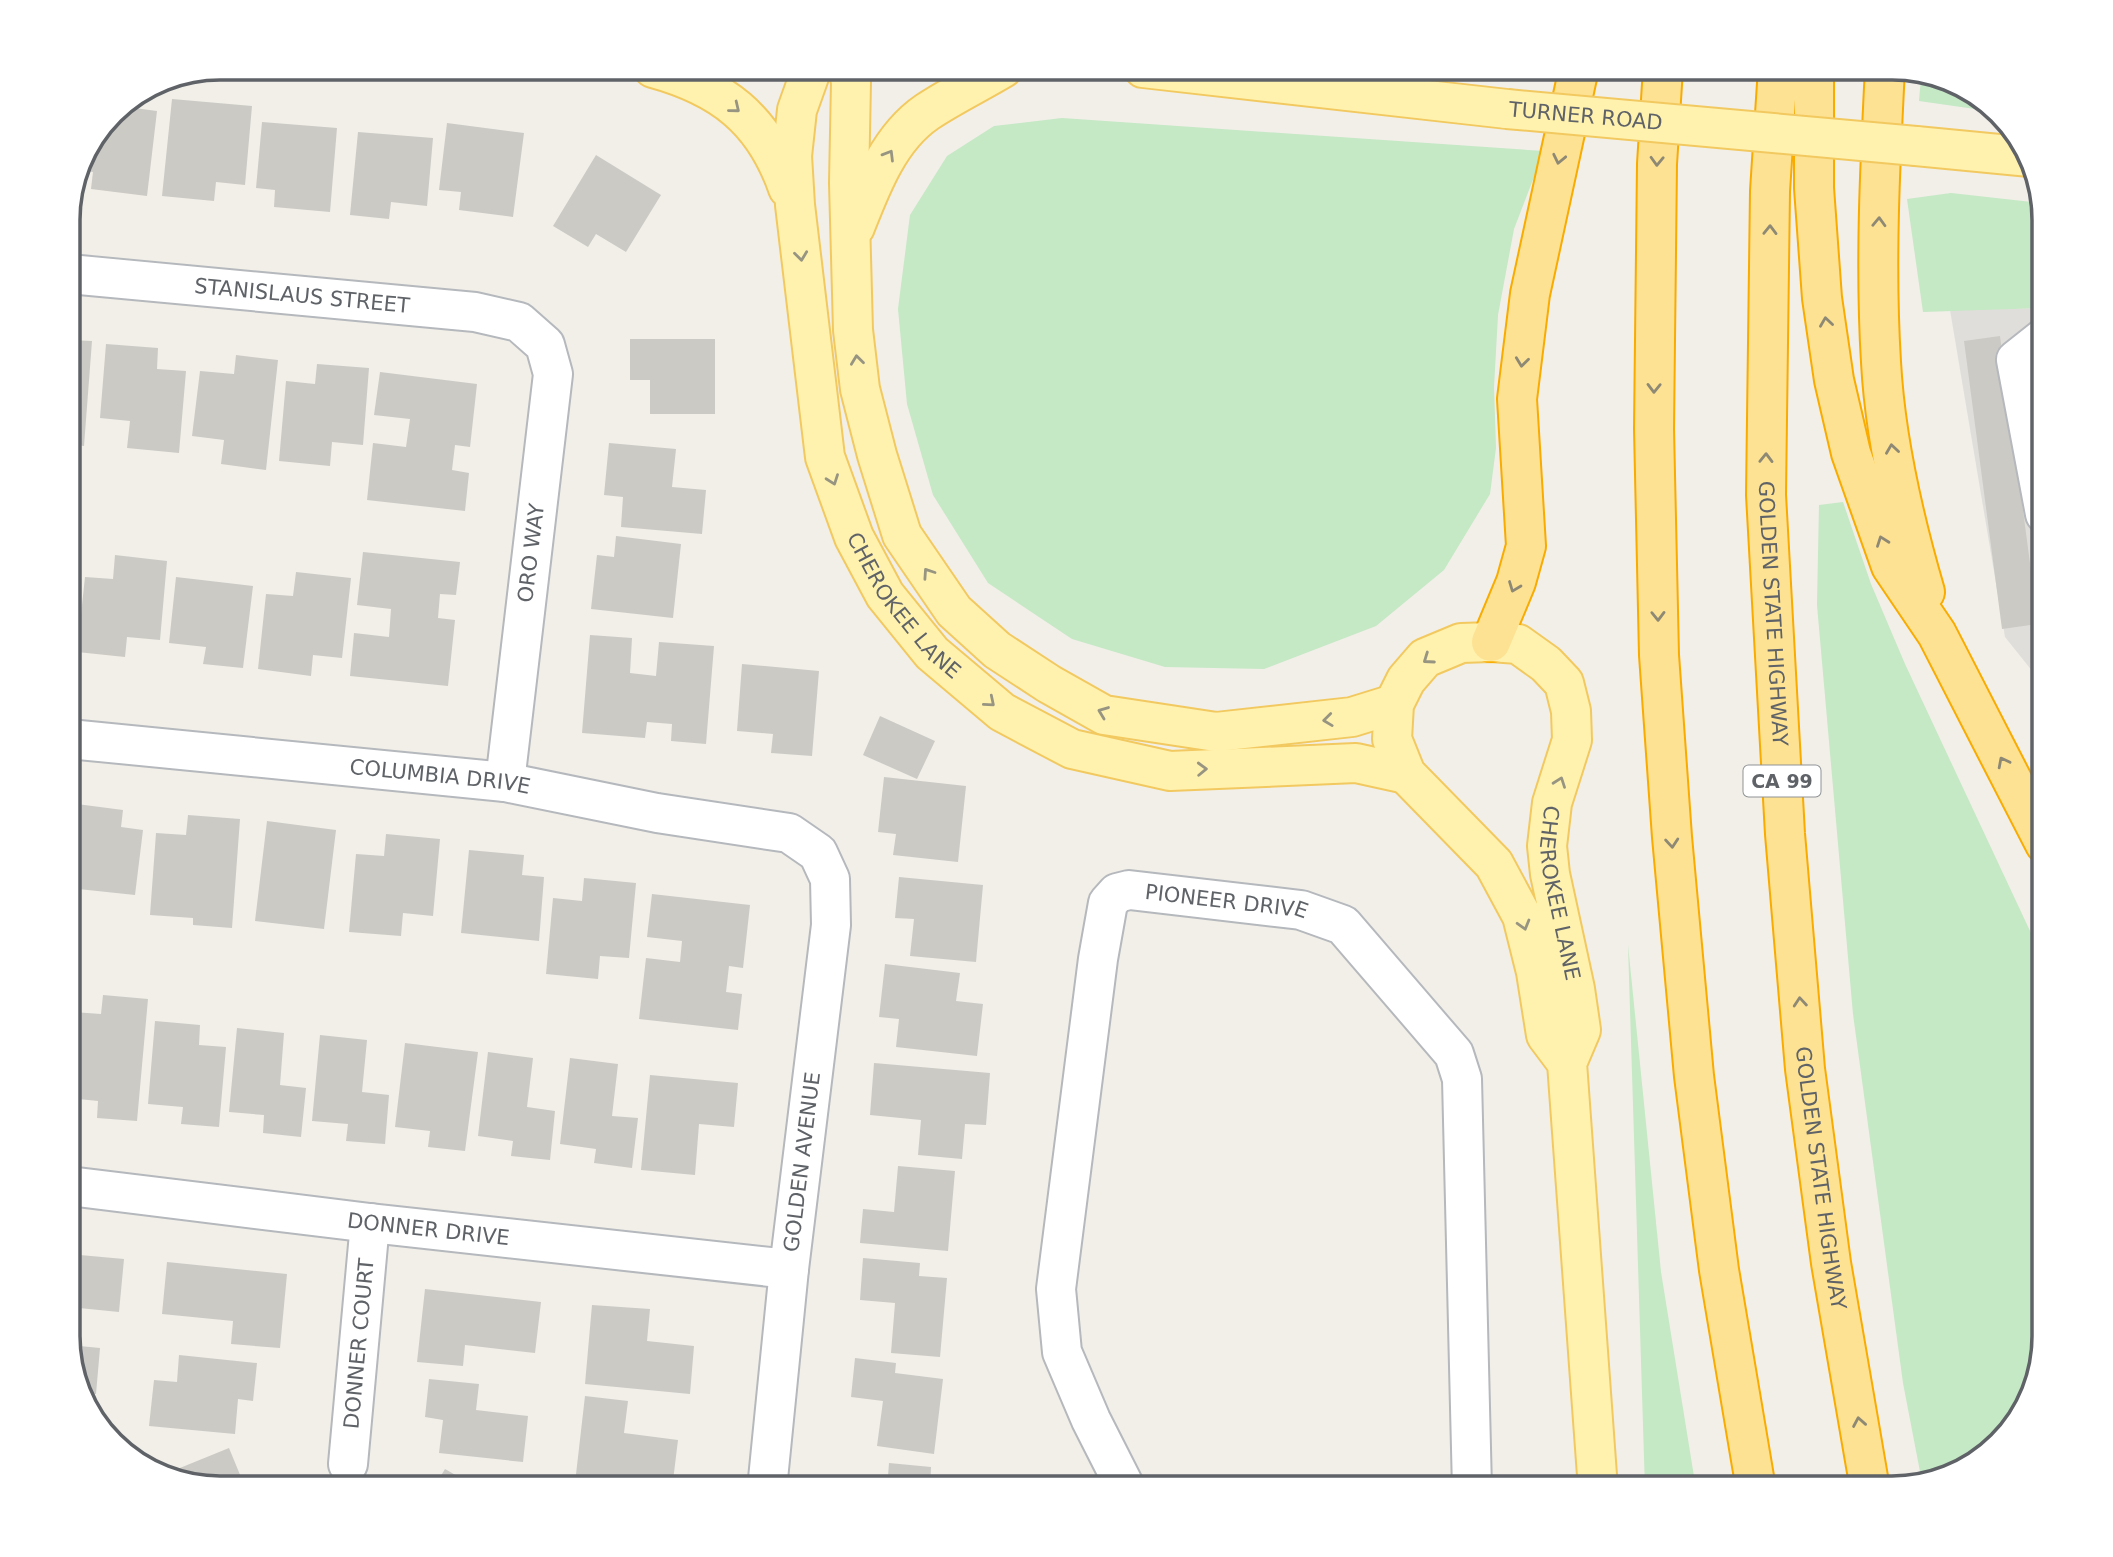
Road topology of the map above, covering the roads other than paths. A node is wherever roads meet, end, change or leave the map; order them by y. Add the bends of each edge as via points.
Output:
1 (1253, 80) edge
2 (1576, 80) edge
3 (1662, 80) edge
4 (1777, 80) edge
5 (1814, 80) edge
6 (1885, 80) edge
7 (689, 81) edge
8 (807, 81) edge
9 (851, 81) edge
10 (981, 81) edge
11 (2017, 156) edge
12 (794, 205) junction
13 (851, 239) junction
14 (81, 275) edge
15 (531, 333) joint
16 (2032, 347) edge
17 (2032, 428) edge
18 (1937, 634) junction
19 (1492, 642) junction
20 (1394, 704) junction
21 (81, 739) edge
22 (1406, 774) junction
23 (505, 782) junction
24 (2032, 818) edge
25 (804, 844) joint
26 (1567, 1063) junction
27 (81, 1187) edge
28 (370, 1223) junction
29 (789, 1269) junction
30 (348, 1464) dead end
31 (768, 1476) edge
32 (1119, 1476) edge
33 (1472, 1476) edge
34 (1597, 1476) edge
35 (1754, 1476) edge
36 (1868, 1476) edge

1 - 11 main road, TURNER ROAD, bridge via 1507,109
2 -> 19 highway via 1530,294 1517,399 1526,545
3 -> 35 highway via 1654,429 1658,656 1694,1076 1719,1270
36 -> 4 highway, GOLDEN STATE HIGHWAY / CA 99 via 1831,1263 1805,1069 1773,648 1766,495 1770,191
18 -> 5 highway via 1891,566 1851,453 1834,380 1814,188
18 -> 6 highway via 1896,473 1881,364 1878,260
7 -> 12 main road via 709,88 740,110 764,138 781,167
8 - 12 main road, CHEROKEE LANE via 797,110 792,156
9 - 13 main road, CHEROKEE LANE
13 -> 10 main road via 871,186 895,145 925,113
12 -> 22 main road, CHEROKEE LANE via 825,457 854,537 885,595 932,653 1002,712 1072,749 1170,771 1356,763
20 -> 13 main road, CHEROKEE LANE via 1352,717 1216,732 1157,724 1104,715 997,650 954,611 902,535 860,389
14 - 15 street, STANISLAUS STREET via 475,312 519,322
15 - 23 street, ORO WAY via 545,345 553,374
16 - 17 street via 2015,360
24 -> 18 highway
19 -> 20 main road, CHEROKEE LANE via 1461,643 1425,658
26 -> 19 main road, CHEROKEE LANE via 1581,1030 1547,846 1552,803 1572,740 1571,711 1564,683 1546,664 1518,644
20 - 22 main road, CHEROKEE LANE via 1392,739
21 - 23 street, COLUMBIA DRIVE
22 -> 26 main road, CHEROKEE LANE via 1494,864 1522,916 1546,1035
23 - 25 street, COLUMBIA DRIVE via 657,813 789,833
25 - 29 street, GOLDEN AVENUE via 818,853 830,879 831,925
26 - 34 main road, CHEROKEE LANE
27 - 28 street, DONNER DRIVE
28 - 29 street, DONNER DRIVE
28 - 30 street, DONNER COURT
29 - 31 street, GOLDEN AVENUE
32 - 33 street, PIONEER DRIVE via 1062,1352 1056,1289 1108,903 1117,893 1129,890 1301,910 1343,925 1454,1054 1462,1079

